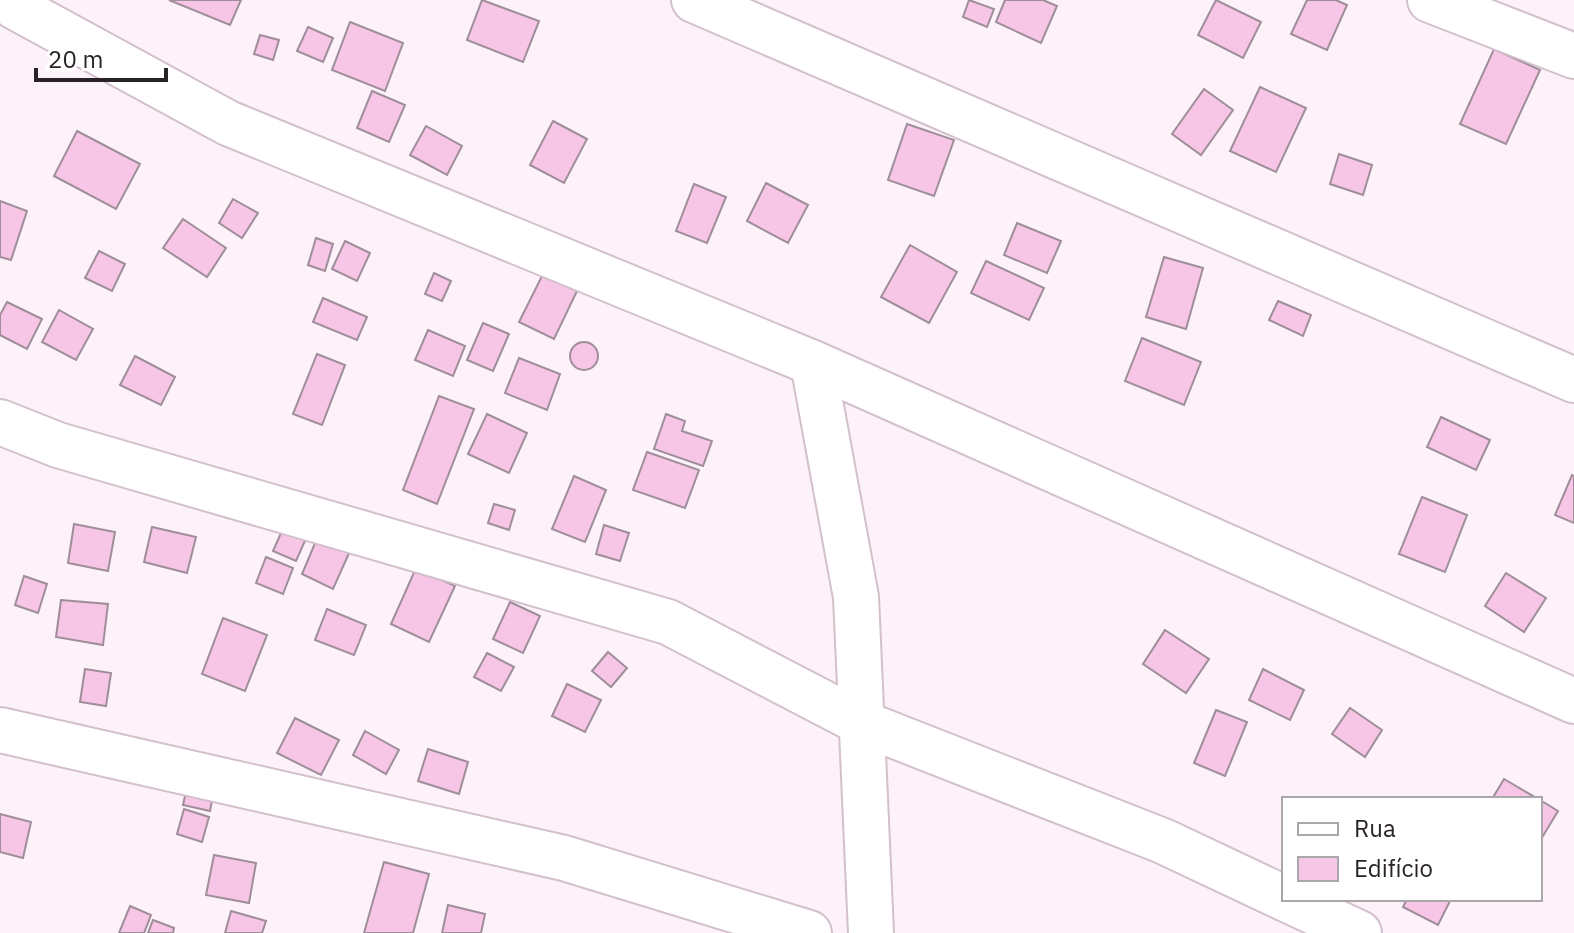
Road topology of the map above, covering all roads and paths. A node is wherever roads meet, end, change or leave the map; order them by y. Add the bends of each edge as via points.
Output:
1 (694, 0) edge
2 (1430, 0) edge
3 (12, 10) edge
4 (1574, 56) edge
5 (813, 363) junction
6 (1574, 380) edge
7 (0, 422) edge
8 (1574, 701) edge
9 (862, 723) junction
10 (0, 730) edge
11 (1282, 897) edge
12 (1291, 901) edge
13 (809, 933) edge
14 (871, 933) edge
15 (1359, 933) edge

1 - 6 street
2 - 4 street
3 - 5 street via 228,123
5 - 8 street
5 - 9 street via 856,597
7 - 9 street via 58,445 668,622
9 - 11 street via 1163,841
9 - 14 street
10 - 13 street via 564,858
12 - 15 street

